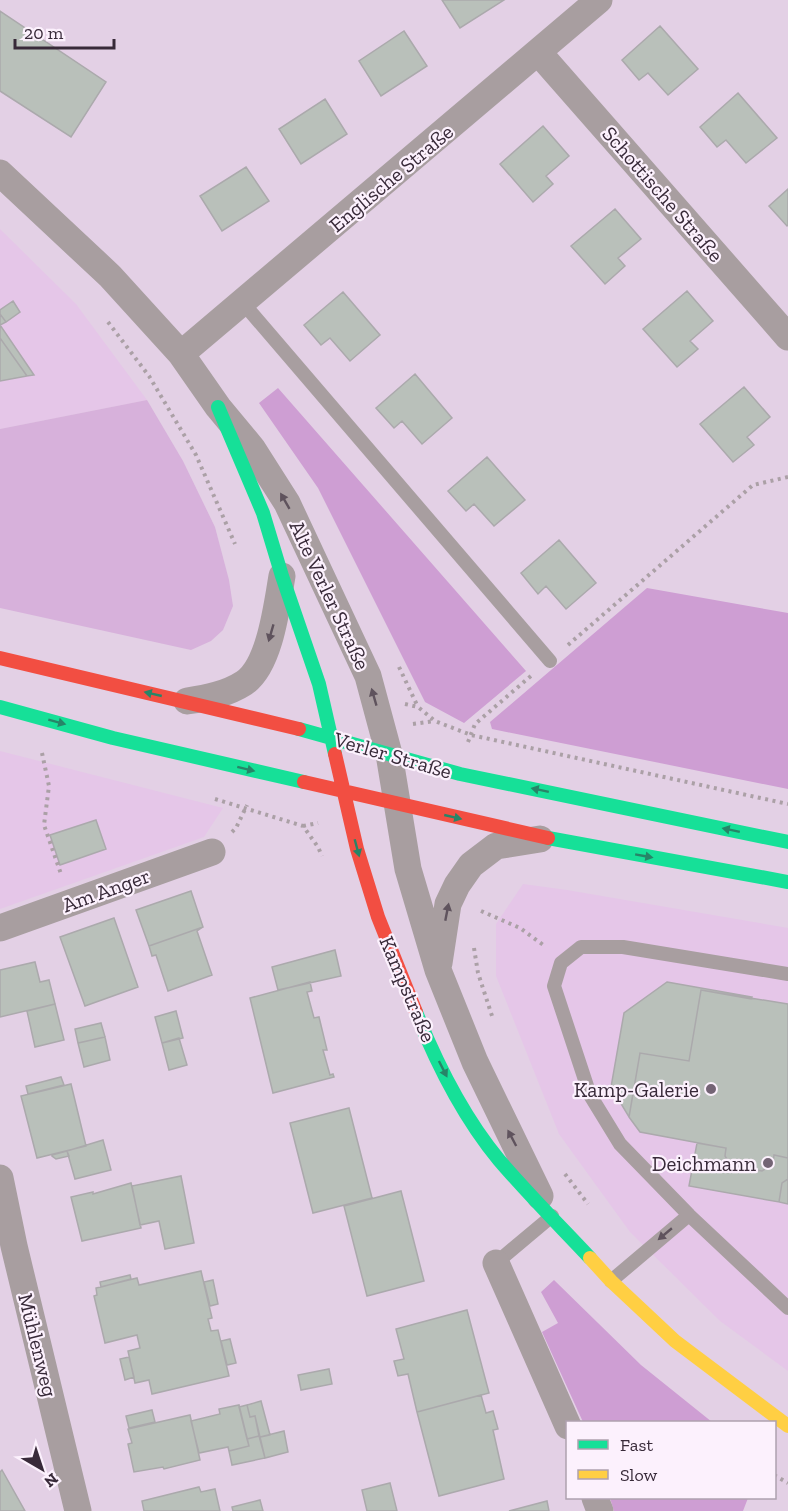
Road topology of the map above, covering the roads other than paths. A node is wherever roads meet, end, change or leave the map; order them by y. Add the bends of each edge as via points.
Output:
1 (599, 0) edge
2 (538, 52) junction
3 (0, 173) edge
4 (243, 303) junction
5 (788, 337) edge
6 (181, 354) junction
7 (218, 407) junction
8 (282, 576) junction
9 (0, 658) edge
10 (550, 661) road end
11 (185, 702) junction
12 (0, 707) edge
13 (332, 738) junction
14 (389, 754) junction
15 (343, 791) junction
16 (396, 804) junction
17 (546, 838) junction
18 (788, 842) edge
19 (212, 852) road end
20 (788, 882) edge
21 (0, 928) edge
22 (438, 970) junction
23 (788, 974) edge
24 (0, 1178) edge
25 (549, 1213) junction
26 (689, 1215) junction
27 (496, 1263) joint
28 (611, 1281) junction
29 (788, 1308) edge
30 (566, 1424) edge
31 (788, 1426) edge
32 (78, 1511) edge

1 - 2 street, Englische Straße
2 - 4 street, Englische Straße
2 - 5 street, Schottische Straße
3 - 6 street, Alte Verler Straße via 110,276
4 - 6 street, Englische Straße
4 - 10 lane
6 - 7 street, Alte Verler Straße
7 - 8 main road, Alte Verler Straße via 263,513
14 -> 7 street, Alte Verler Straße via 368,676 287,503 252,448
8 -> 11 street, Alte Verler Straße via 272,635 246,682 214,697
8 - 13 main road, Alte Verler Straße via 319,684
11 -> 9 main road, Verler Straße
11 - 13 main road, Verler Straße
12 -> 15 main road, Verler Straße via 113,738
13 - 14 main road, Verler Straße
13 - 15 main road, Kampstraße
14 - 16 street, Alte Verler Straße
18 -> 14 main road, Verler Straße via 460,774
15 - 16 main road, Verler Straße
15 -> 25 main road, Kampstraße via 378,917 420,1025 474,1126 499,1160
16 -> 17 main road, Verler Straße
16 - 22 street, Kampstraße via 408,869
17 -> 20 main road, Verler Straße
22 -> 17 street, Kampstraße via 448,903 471,865 496,846
19 - 21 street, Am Anger
25 -> 22 street, Kampstraße via 475,1062
23 - 26 lane via 623,947 582,947 561,963 554,986 590,1095 620,1144
24 - 32 street, Mühlenweg
25 - 27 lane
25 - 28 main road, Kampstraße
26 -> 28 lane
26 - 29 lane
27 - 30 street
28 - 31 main road, Kampstraße via 675,1341

